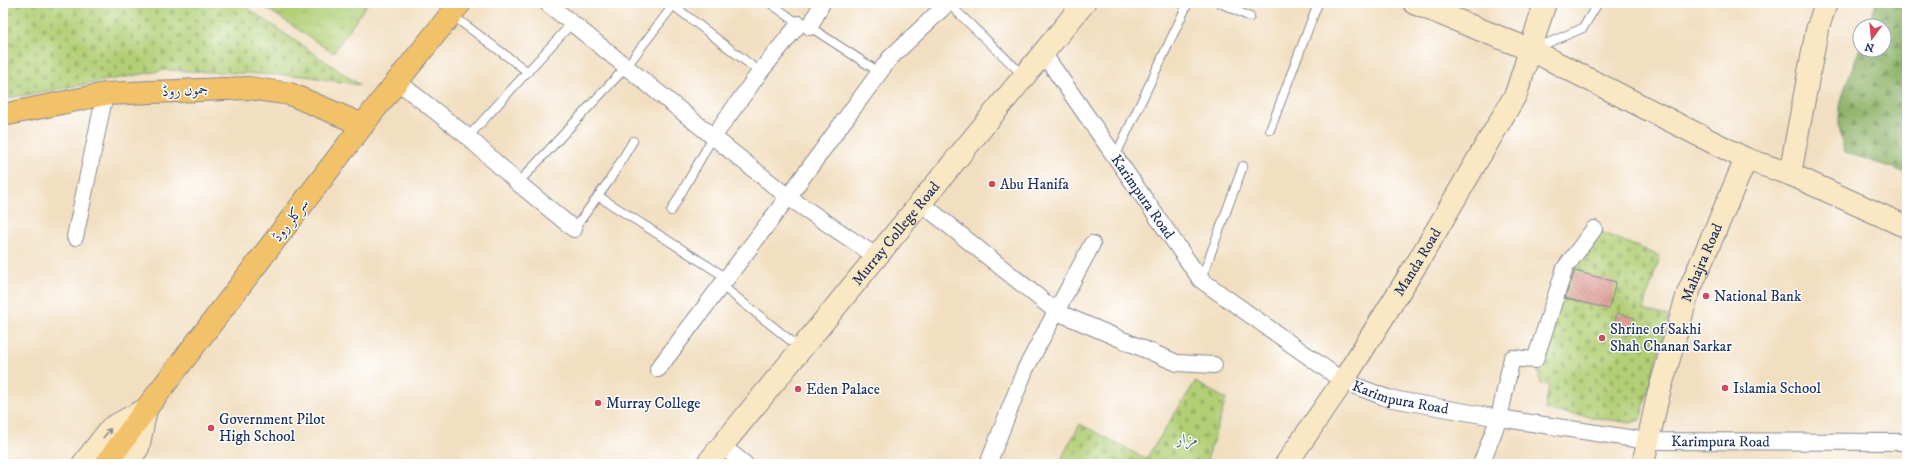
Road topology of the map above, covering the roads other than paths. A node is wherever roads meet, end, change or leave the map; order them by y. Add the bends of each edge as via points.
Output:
1 (547, 3) edge
2 (770, 3) edge
3 (822, 3) edge
4 (948, 3) edge
5 (1084, 3) edge
6 (1188, 3) edge
7 (1220, 3) edge
8 (1318, 3) edge
9 (1414, 3) edge
10 (1545, 3) edge
11 (1598, 3) edge
12 (1826, 3) edge
13 (673, 4) edge
14 (455, 8) edge
15 (1250, 18) dead end
16 (572, 24) junction
17 (805, 25) junction
18 (1531, 50) junction
19 (1043, 53) junction
20 (626, 67) junction
21 (528, 72) junction
22 (760, 72) junction
23 (879, 72) junction
24 (1024, 76) junction
25 (397, 81) junction
26 (105, 94) junction
27 (3, 115) edge
28 (363, 125) junction
29 (1270, 130) dead end
30 (468, 137) junction
31 (714, 137) junction
32 (634, 141) dead end
33 (1114, 158) junction
34 (1746, 159) junction
35 (1243, 166) dead end
36 (1790, 174) junction
37 (518, 183) junction
38 (598, 196) junction
39 (788, 197) junction
40 (921, 202) junction
41 (671, 211) dead end
42 (1907, 227) edge
43 (574, 229) joint
44 (1594, 229) dead end
45 (75, 236) dead end
46 (1092, 244) dead end
47 (877, 257) junction
48 (1201, 280) junction
49 (724, 282) junction
50 (1057, 312) junction
51 (801, 349) junction
52 (1214, 365) dead end
53 (658, 369) dead end
54 (1343, 381) junction
55 (146, 409) junction
56 (1499, 418) junction
57 (1648, 441) junction
58 (1907, 442) edge
59 (722, 446) junction
60 (83, 464) edge
61 (106, 464) edge
62 (126, 464) edge
63 (707, 464) edge
64 (745, 464) edge
65 (988, 464) edge
66 (1286, 464) edge
67 (1481, 464) edge
68 (1643, 464) edge

1 - 16 street
2 - 17 lane
3 - 17 street
4 - 23 street via 890,58
4 - 24 lane
5 - 19 street, Murray College Road
6 - 33 lane
7 - 15 lane
8 - 29 lane
9 - 18 street
10 - 18 street, Manda Road
11 - 18 lane via 1584,28
12 - 36 street via 1817,30
13 - 20 lane
13 - 22 lane
14 - 21 lane
14 - 25 main road, سرکلر روڈ
16 - 20 street
16 - 21 lane
17 - 22 street
17 - 23 lane
18 - 34 street
18 - 54 street, Manda Road via 1516,94 1419,260
19 - 24 street, Murray College Road
19 - 33 street, Karimpura Road
20 - 31 street
20 - 37 lane
21 - 30 lane
22 - 31 street
23 - 39 street
24 - 40 street, Murray College Road
25 - 28 main road, سرکلر روڈ
25 - 30 street
26 - 27 main road, جموں روڈ
26 - 28 main road, جموں روڈ via 249,88 290,94
26 - 45 street
28 - 55 main road, سرکلر روڈ
30 - 37 street
31 - 39 street
31 - 41 lane
32 - 38 lane
33 - 48 street, Karimpura Road
34 - 36 street
34 - 57 street, Mahajra Road via 1688,294 1658,396
35 - 48 lane
36 - 42 street
37 - 43 street
38 - 43 lane
38 - 49 lane
39 - 47 street
39 - 49 street
40 - 47 street, Murray College Road
40 - 50 street
44 - 56 street via 1565,268 1535,360 1512,358
46 - 50 street
47 - 51 street, Murray College Road
48 - 54 street, Karimpura Road
49 - 51 lane
49 - 53 street
50 - 52 street via 1177,363
50 - 65 street via 1025,370
51 - 59 street, Murray College Road
54 - 56 street, Karimpura Road via 1387,398
54 - 66 street, Manda Road
60 -> 55 street via 111,428
55 - 61 main road, سرکلر روڈ
55 - 62 street via 138,448
56 - 57 street, Karimpura Road
56 - 67 street
57 - 58 street, Karimpura Road
57 - 68 street, Mahajra Road
59 - 63 street, Murray College Road
59 - 64 street

